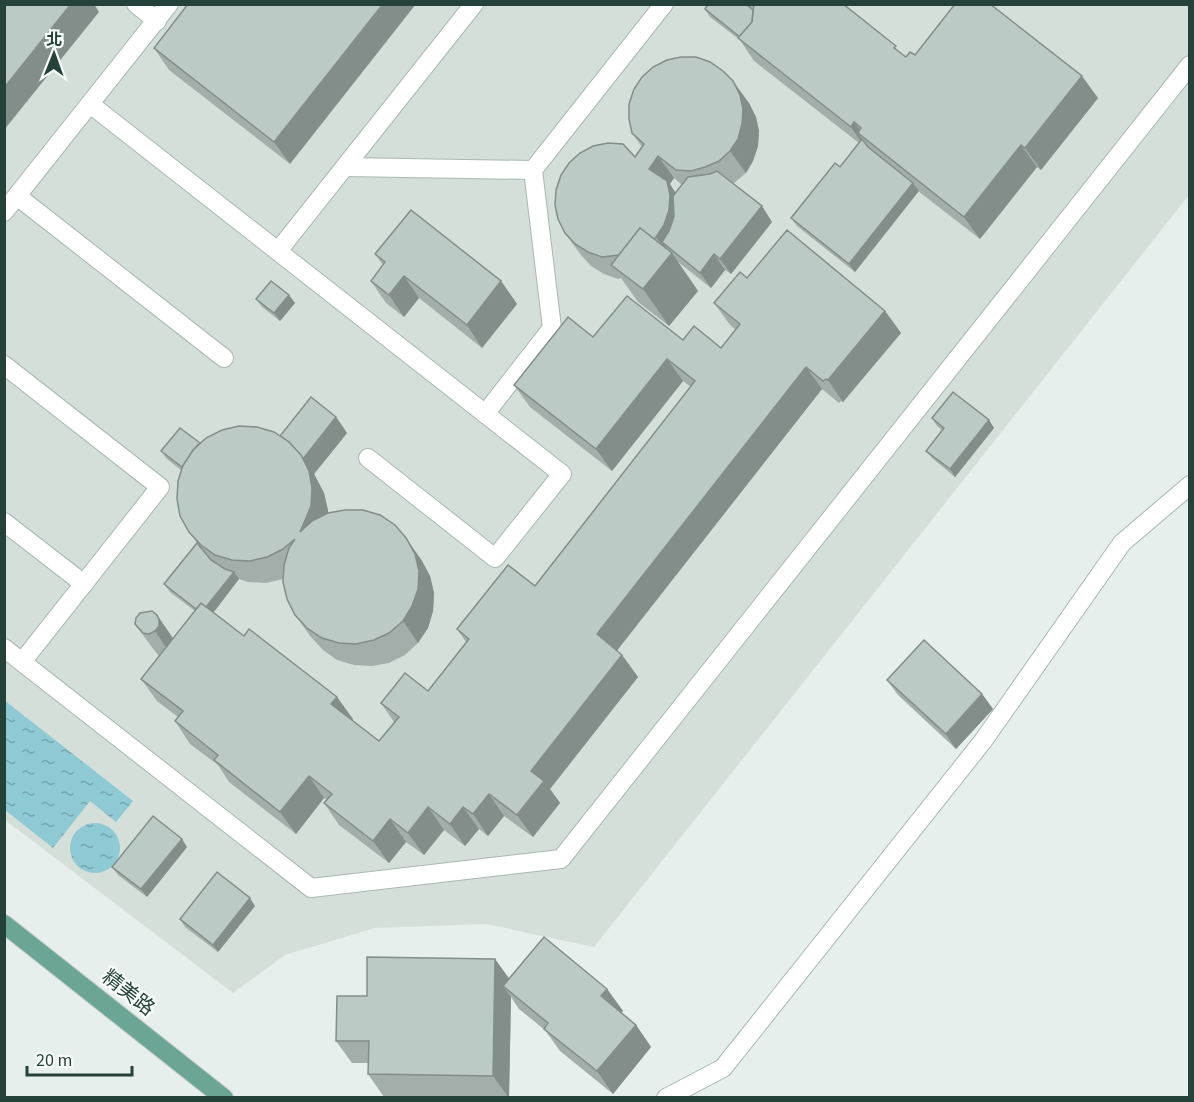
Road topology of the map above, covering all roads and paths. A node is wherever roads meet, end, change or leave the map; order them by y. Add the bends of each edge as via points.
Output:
1 (136, 4) edge
2 (169, 4) edge
3 (474, 4) edge
4 (664, 4) edge
5 (156, 21) junction
6 (1190, 65) edge
7 (90, 104) junction
8 (345, 167) junction
9 (533, 170) junction
10 (17, 196) junction
11 (4, 212) edge
12 (278, 251) junction
13 (224, 358) dead end
14 (4, 365) edge
15 (485, 414) junction
16 (368, 458) dead end
17 (1190, 485) edge
18 (4, 522) edge
19 (84, 584) junction
20 (4, 648) edge
21 (22, 662) junction
22 (4, 924) edge
23 (224, 1098) edge
24 (666, 1098) edge

1 - 5 street
2 - 5 street
3 - 8 street
4 - 9 street
5 - 7 street
6 - 21 street via 561,859 311,888
7 - 10 street
7 - 12 street
8 - 9 street
8 - 12 street
9 - 15 street via 552,328
10 - 11 street
10 - 13 street
12 - 15 street
14 - 19 street via 160,487
15 - 16 street via 562,474 495,558
17 - 24 street via 1122,543 983,741 723,1068
18 - 19 street
19 - 21 street
20 - 21 street
22 - 23 main road, 精美路

